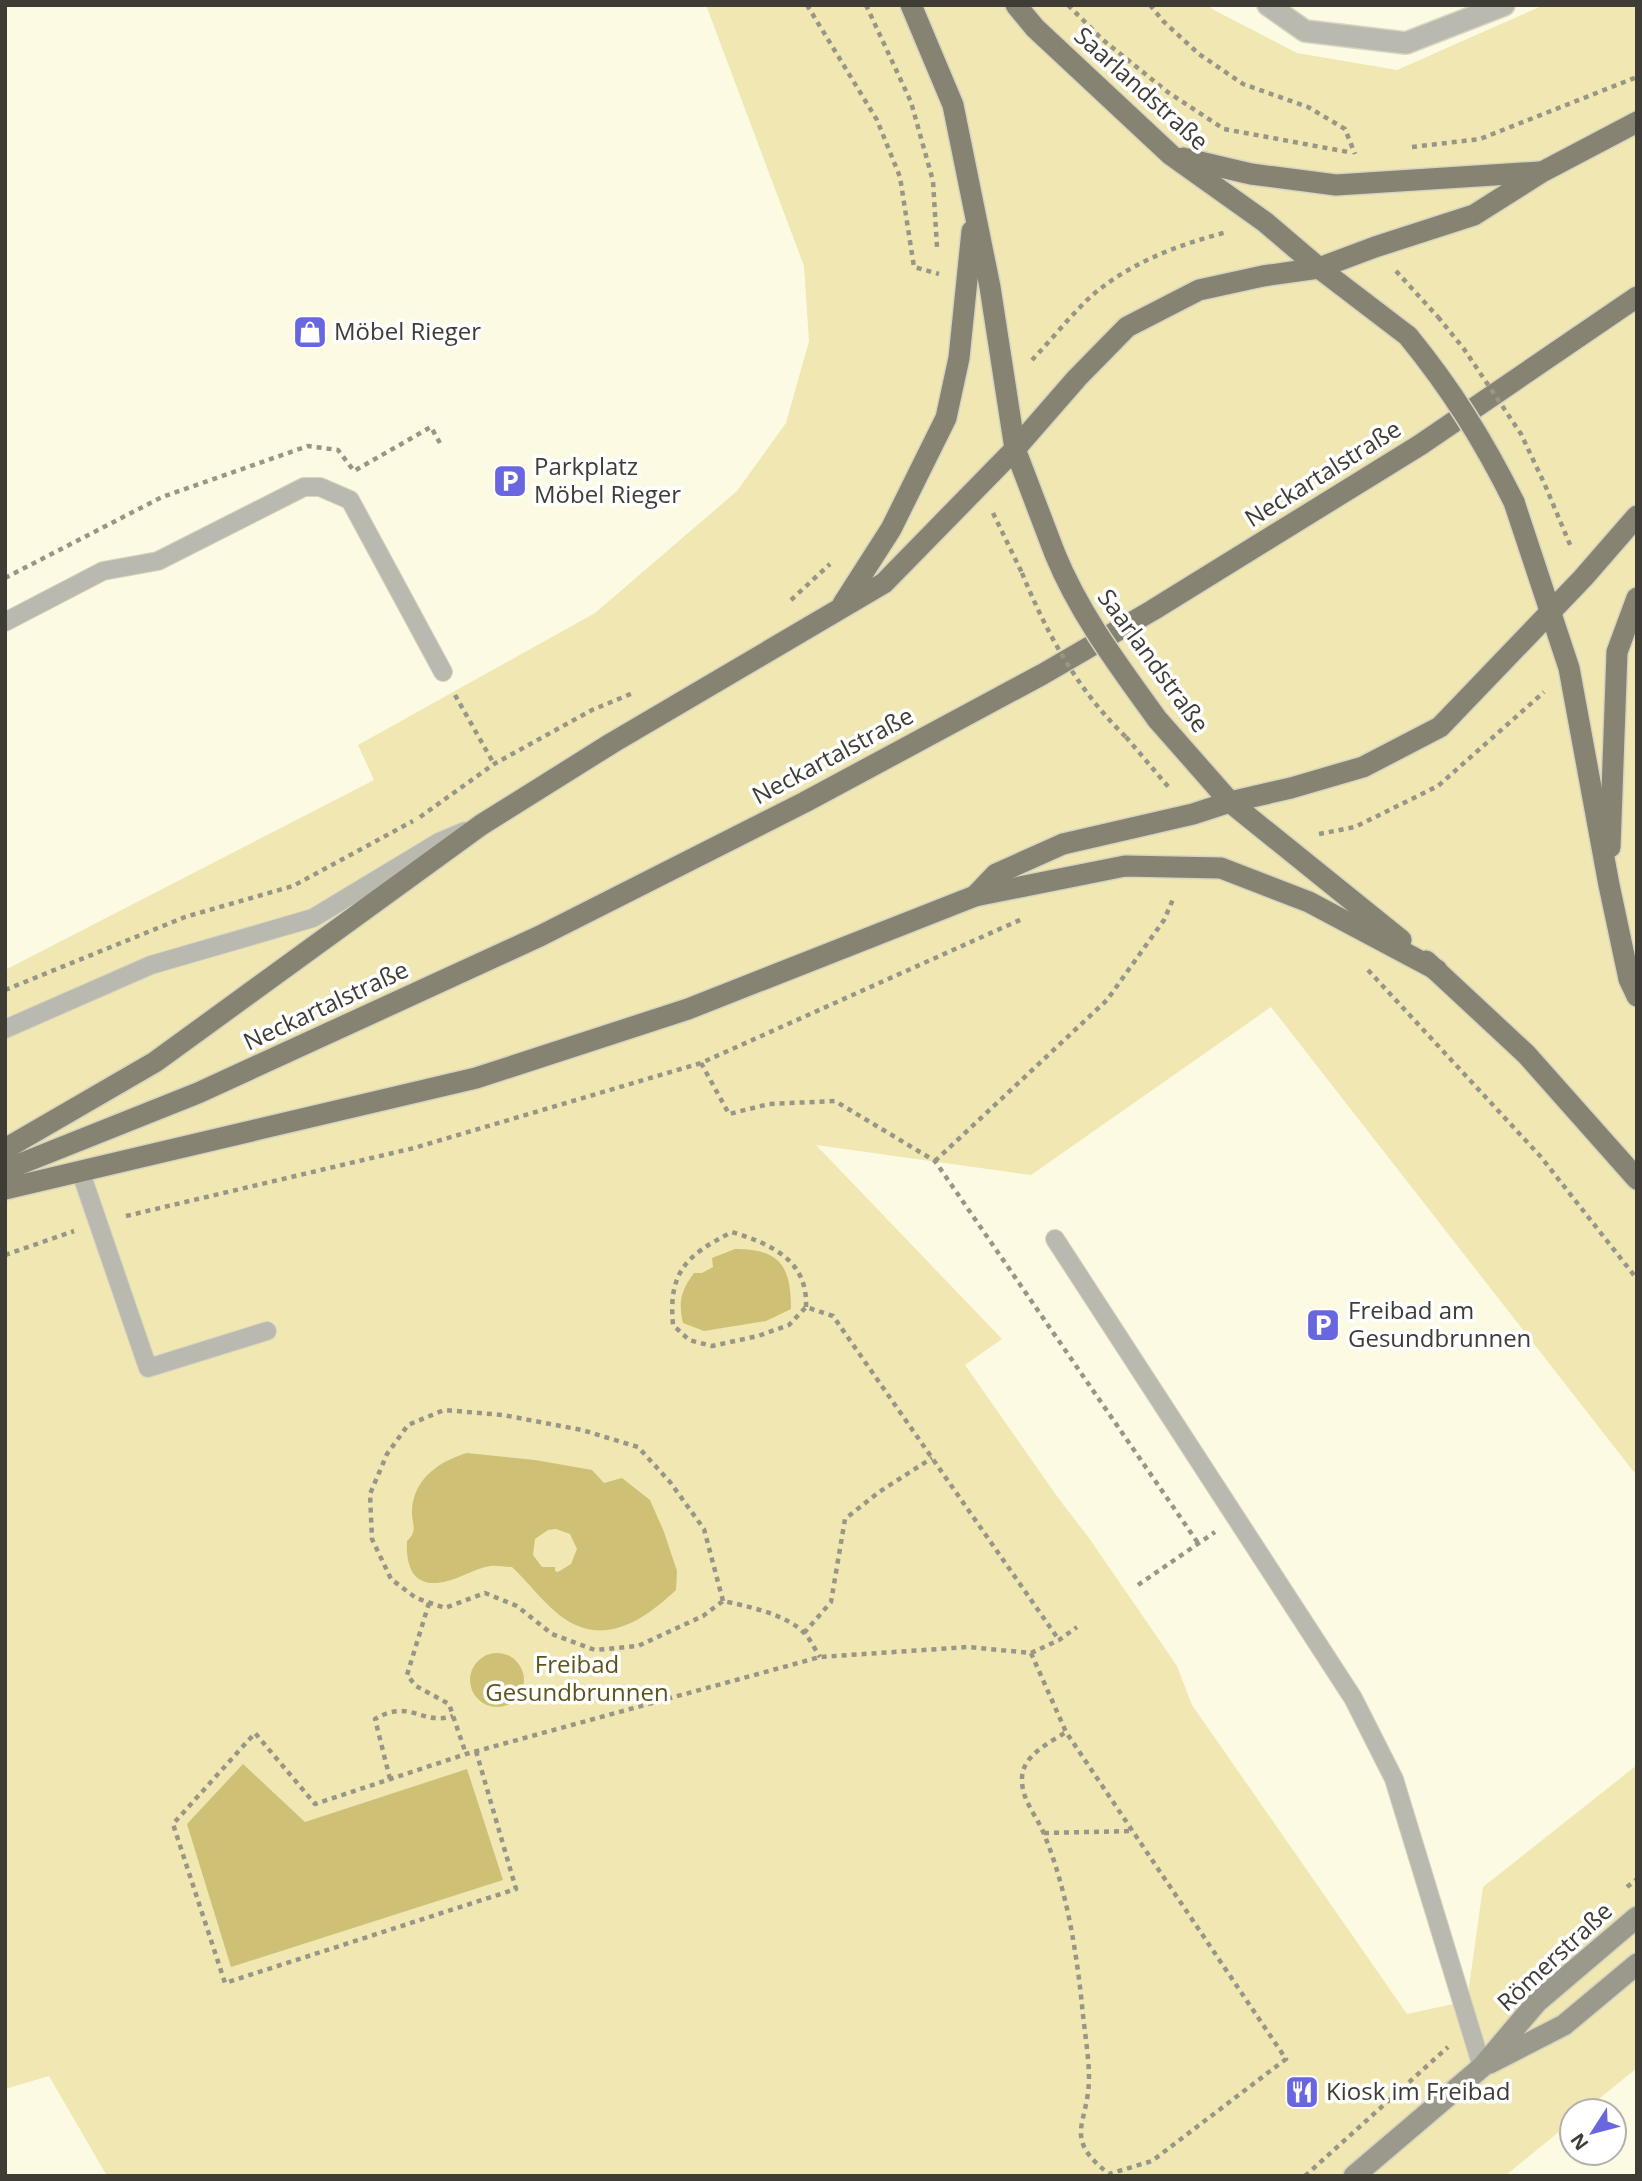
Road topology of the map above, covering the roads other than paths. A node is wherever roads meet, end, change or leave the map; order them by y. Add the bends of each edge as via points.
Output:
1 (911, 5) edge
2 (1016, 5) edge
3 (1268, 5) edge
4 (1504, 5) edge
5 (1637, 121) edge
6 (1171, 155) junction
7 (1542, 172) junction
8 (974, 208) junction
9 (1320, 268) junction
10 (1637, 297) edge
11 (1015, 449) junction
12 (1637, 516) edge
13 (1637, 598) edge
14 (841, 607) junction
15 (1550, 612) junction
16 (5, 622) edge
17 (443, 672) road end
18 (1230, 802) junction
19 (481, 825) junction
20 (1609, 884) junction
21 (975, 896) junction
22 (1437, 970) junction
23 (1637, 996) edge
24 (5, 1029) edge
25 (5, 1149) edge
26 (5, 1170) edge
27 (81, 1173) junction
28 (1637, 1179) edge
29 (5, 1189) edge
30 (1055, 1239) dead end
31 (267, 1331) dead end
32 (1637, 1917) edge
33 (1637, 1964) edge
34 (1482, 2067) junction
35 (1354, 2176) edge

1 - 8 main road, Saarlandstraße via 953,105
2 - 6 main road, Saarlandstraße
3 - 4 street via 1305,31 1406,43
5 - 7 main road
6 - 7 main road via 1336,185
6 - 9 main road, Saarlandstraße
7 - 9 main road via 1474,215
8 - 11 main road, Saarlandstraße
8 - 14 main road via 959,358 946,418 891,529
9 - 11 main road via 1199,290 1127,327
9 - 15 main road, Saarlandstraße, bridge via 1408,336 1469,417 1514,502
10 - 26 main road, Neckartalstraße via 1420,445 1153,610 805,802 540,936 211,1087
11 - 14 main road via 884,583
11 - 18 main road, Saarlandstraße, bridge via 1069,588 1089,624 1157,719
12 - 15 main road
13 - 20 main road via 1617,652
14 - 19 main road
15 - 18 main road via 1440,727 1363,767
15 - 20 main road, Saarlandstraße via 1569,668
16 - 17 lane via 103,571 158,561 303,487 320,487 349,500
18 - 21 main road via 1063,844 996,874
18 - 22 main road, Saarlandstraße
19 - 24 lane via 439,842 313,918 150,965
19 - 25 main road via 155,1062
20 - 23 main road, Saarlandstraße via 1629,979
21 - 22 main road via 1125,866 1221,868 1309,902
21 - 27 main road via 688,1009 476,1078
22 - 28 main road, Saarlandstraße via 1526,1054
27 - 29 main road
27 - 31 lane via 148,1368
30 - 34 lane via 1353,1698 1394,1779
32 - 34 main road, Römerstraße via 1537,2002
33 - 34 main road, Römerstraße via 1564,2025
34 - 35 main road, Römerstraße

